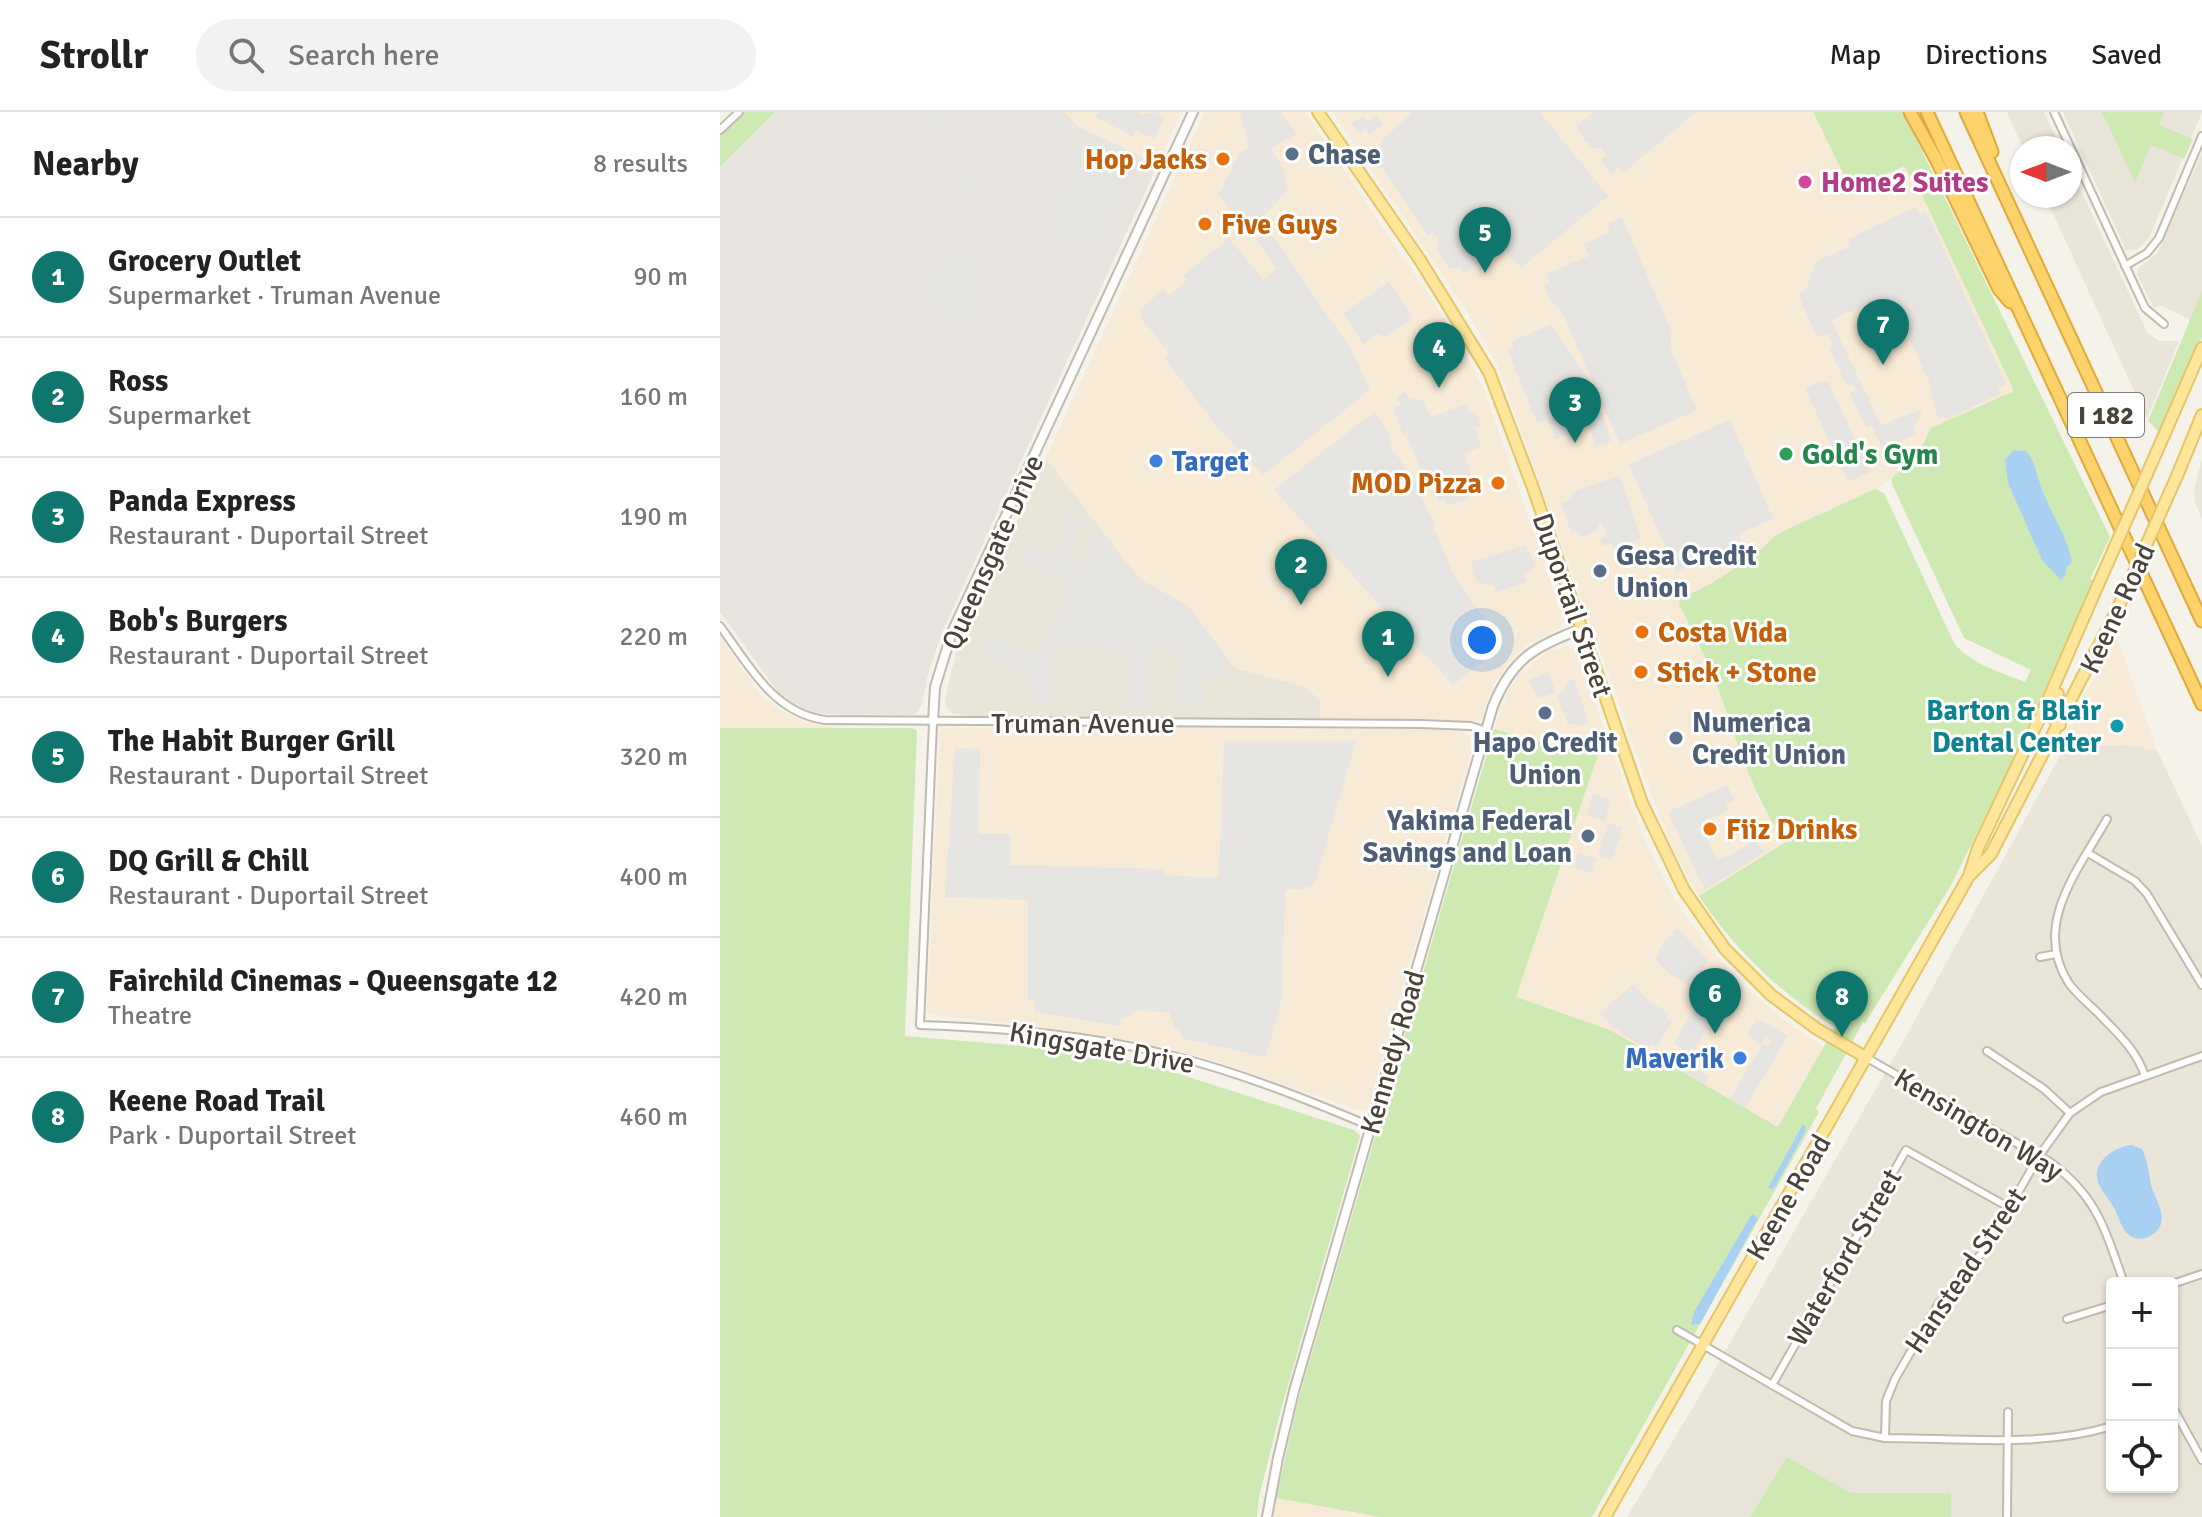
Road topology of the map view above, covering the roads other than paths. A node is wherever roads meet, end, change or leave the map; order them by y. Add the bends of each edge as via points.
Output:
1 (739, 112) edge
2 (1193, 112) edge
3 (1318, 112) edge
4 (1910, 112) edge
5 (1927, 112) edge
6 (1966, 112) edge
7 (1977, 112) edge
8 (2054, 112) edge
9 (720, 130) edge
10 (2202, 136) edge
11 (2011, 209) junction
12 (2125, 266) junction
13 (2023, 320) junction
14 (2164, 324) dead end
15 (2202, 348) edge
16 (2202, 415) edge
17 (2202, 621) edge
18 (720, 626) edge
19 (1581, 629) junction
20 (2064, 663) junction
21 (2202, 704) edge
22 (933, 722) junction
23 (2060, 725) junction
24 (1486, 731) junction
25 (2107, 819) dead end
26 (2088, 853) junction
27 (1969, 876) junction
28 (2056, 954) junction
29 (2040, 957) dead end
30 (2202, 985) edge
31 (920, 1025) joint
32 (1987, 1051) dead end
33 (2202, 1056) edge
34 (1867, 1058) junction
35 (2145, 1076) junction
36 (2070, 1113) junction
37 (1370, 1126) junction
38 (2039, 1156) junction
39 (2010, 1208) junction
40 (2202, 1274) edge
41 (2122, 1277) edge
42 (2178, 1282) edge
43 (2106, 1307) edge
44 (2067, 1319) dead end
45 (1677, 1330) dead end
46 (1704, 1344) junction
47 (1772, 1385) junction
48 (2008, 1412) dead end
49 (2178, 1417) edge
50 (2106, 1427) edge
51 (1885, 1438) junction
52 (2008, 1439) junction
53 (2202, 1460) edge
54 (1267, 1517) edge
55 (1605, 1517) edge
56 (2007, 1517) edge

1 - 9 street
2 - 22 street, Queensgate Drive via 952,632 935,687
3 - 19 main road, Duportail Street via 1482,359
4 - 13 highway via 1999,289
5 - 13 highway, I 182
6 - 11 highway, I 182
7 - 11 highway
8 - 12 street
10 - 12 street via 2159,238
11 - 17 highway, I 182
12 - 14 street via 2145,308
13 - 21 highway, I 182
15 - 20 main road, Keene Road, bridge
16 - 23 main road, Keene Road, bridge via 2118,608
18 - 22 street, Truman Avenue via 770,693 798,713 825,720
19 - 24 street, Kennedy Road via 1544,643 1516,665 1499,692
19 - 34 main road, Duportail Street via 1642,803 1697,912 1771,995
20 - 23 main road via 2067,671 2051,710
20 - 27 main road, Keene Road
22 - 24 street, Truman Avenue via 1421,724
22 - 31 street, Queensgate Drive
23 - 27 main road, Keene Road via 1991,854
24 - 37 street, Kennedy Road
25 - 26 street
26 - 28 street via 2059,905
26 - 30 street via 2147,894
27 - 34 main road, Keene Road
28 - 29 street
28 - 35 street via 2068,982 2131,1047
31 - 37 street, Kingsgate Drive via 1032,1032 1150,1050 1268,1085
32 - 36 street
33 - 35 street, Hanstead Street
34 - 38 street, Kensington Way
34 - 46 main road, Keene Road
35 - 36 street, Hanstead Street via 2101,1092
36 - 38 street, Hanstead Street
37 - 54 street, Kennedy Road via 1291,1404
38 - 39 street, Hanstead Street
38 - 41 street, Kensington Way via 2083,1190 2105,1229
39 - 47 street, Waterford Street via 1906,1150
39 - 51 street, Hanstead Street via 1987,1247 1939,1303 1895,1379 1886,1401
40 - 42 street
43 - 44 street
45 - 46 street
46 - 47 street
46 - 55 main road, Keene Road
47 - 51 street via 1852,1431
48 - 52 street
49 - 53 street
50 - 52 street
51 - 52 street
52 - 56 street

